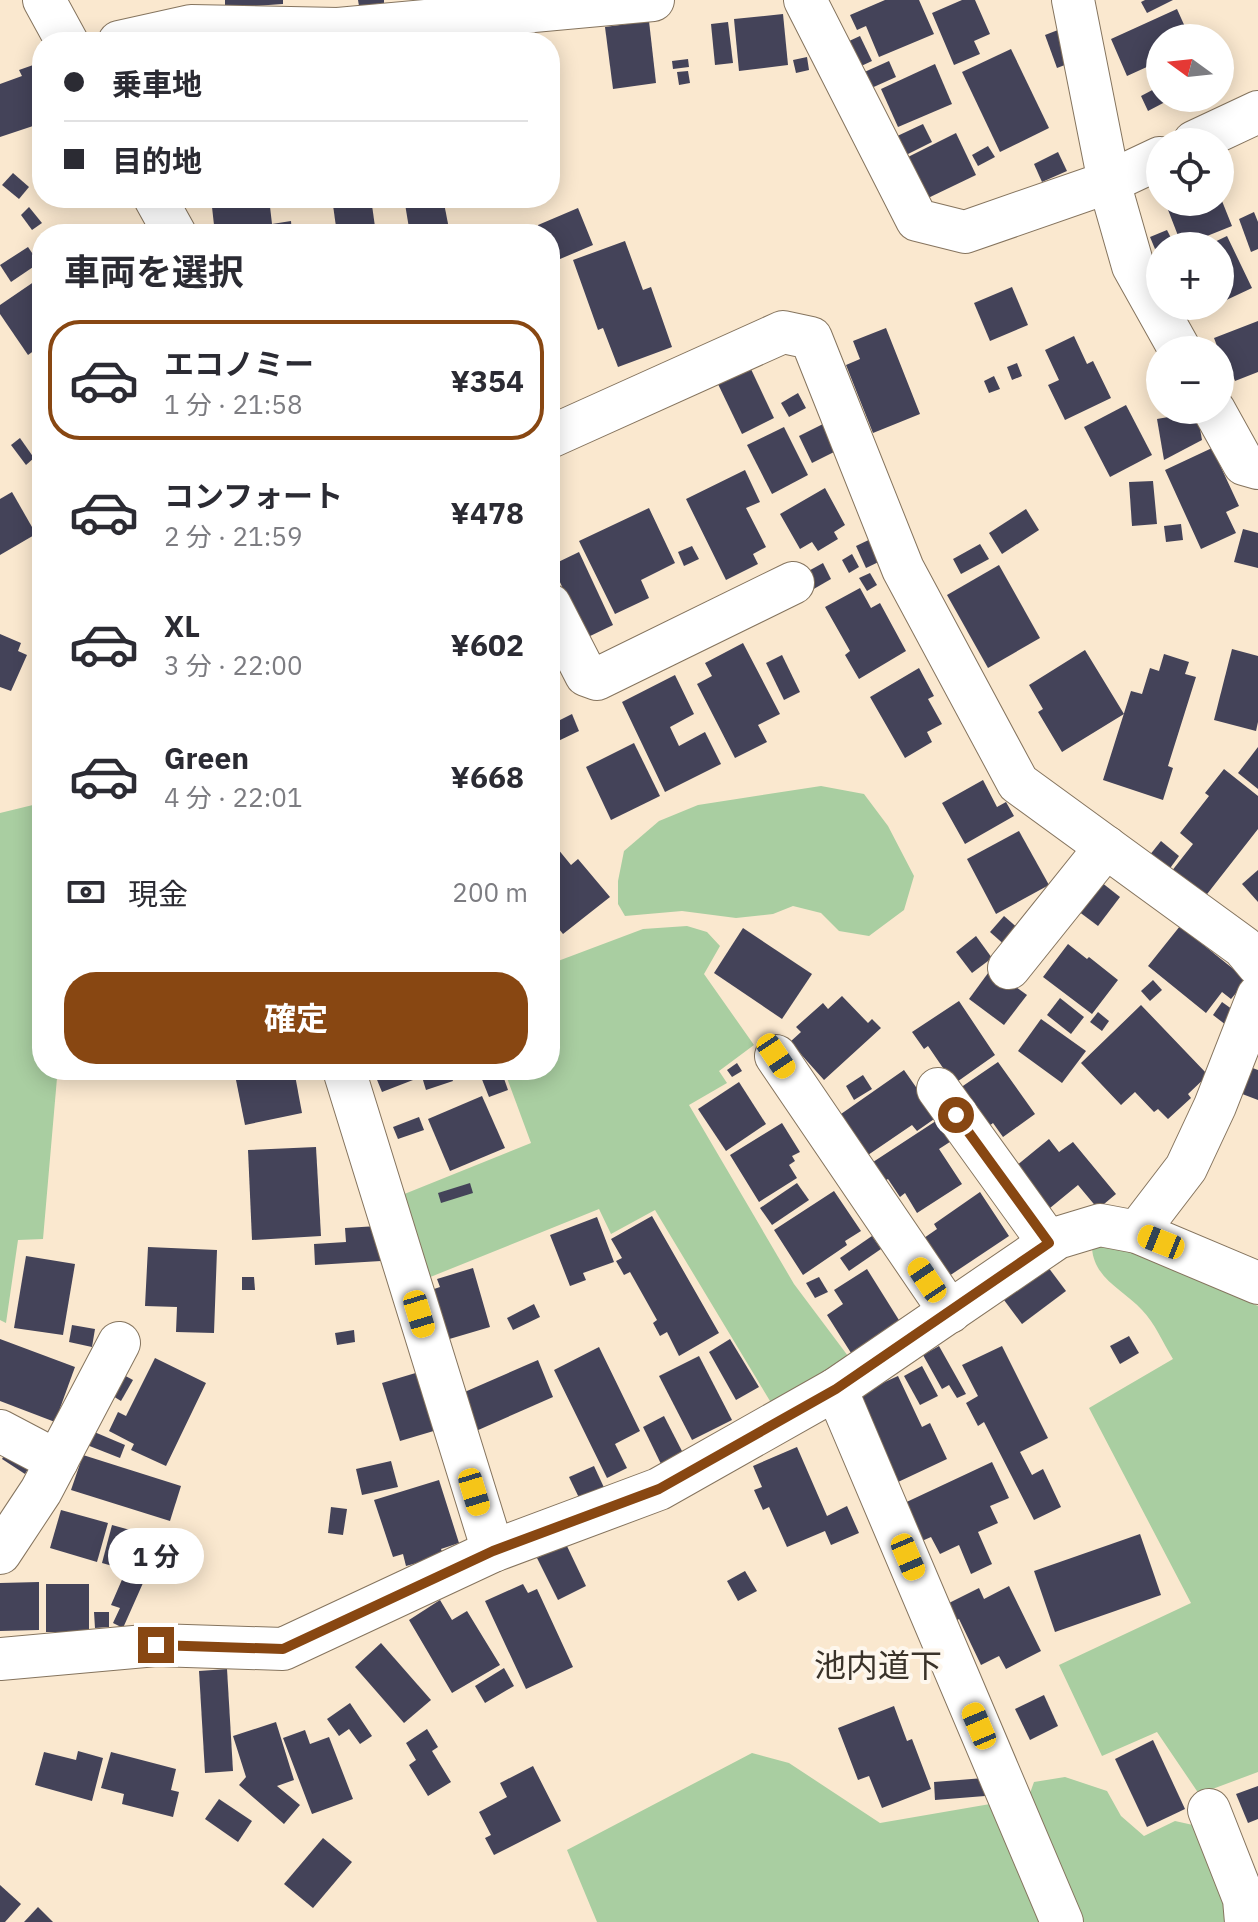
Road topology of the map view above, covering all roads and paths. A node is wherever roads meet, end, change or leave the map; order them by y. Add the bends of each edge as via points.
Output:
1 (44, 0) edge
2 (653, 0) edge
3 (805, 0) edge
4 (1073, 0) edge
5 (604, 2) edge
6 (62, 32) edge
7 (164, 32) edge
8 (1258, 112) edge
9 (1224, 128) edge
10 (1146, 165) edge
11 (1109, 182) junction
12 (1172, 336) edge
13 (1222, 424) edge
14 (560, 432) edge
15 (1258, 468) edge
16 (793, 583) dead end
17 (560, 624) edge
18 (1106, 847) junction
19 (1258, 965) edge
20 (1009, 968) dead end
21 (1258, 996) edge
22 (776, 1056) dead end
23 (347, 1080) edge
24 (938, 1089) dead end
25 (1137, 1232) junction
26 (1049, 1243) junction
27 (1258, 1283) edge
28 (950, 1312) junction
29 (119, 1343) dead end
30 (836, 1389) junction
31 (0, 1431) edge
32 (57, 1461) junction
33 (493, 1551) junction
34 (0, 1553) edge
35 (0, 1659) edge
36 (1209, 1810) dead end
37 (1062, 1922) edge
38 (1246, 1922) edge

1 - 6 street
2 - 5 street
3 - 11 street via 917,220 965,232
4 - 11 street
5 - 7 street via 338,29 191,26
8 - 9 street
10 - 11 street
11 - 12 street via 1133,266
13 - 15 street via 1244,464
14 - 18 street via 783,332 811,338 903,569 1018,783
16 - 17 street via 597,679 586,675
18 - 19 street via 1243,947
18 - 20 street
21 - 25 street via 1186,1168
22 - 28 street
23 - 33 street
24 - 26 street
25 - 26 street via 1100,1225
25 - 27 street
26 - 28 street
28 - 30 street
29 - 32 street
30 - 33 street via 659,1489
30 - 37 street
31 - 32 street
32 - 34 street
33 - 35 street via 283,1649 156,1645
36 - 38 street via 1244,1899

